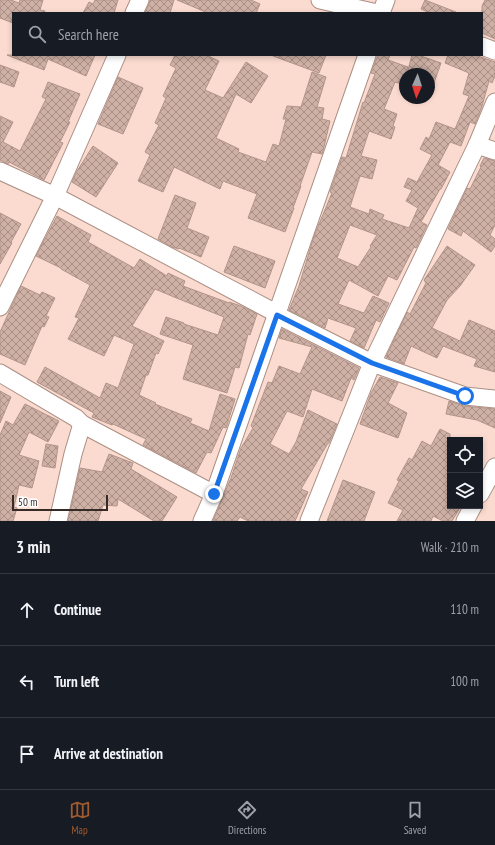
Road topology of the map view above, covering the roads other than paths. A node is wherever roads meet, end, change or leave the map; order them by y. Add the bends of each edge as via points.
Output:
1 (140, 0) edge
2 (320, 0) edge
3 (386, 0) edge
4 (134, 12) edge
5 (373, 12) edge
6 (381, 12) edge
7 (483, 46) edge
8 (495, 51) edge
9 (117, 56) edge
10 (367, 56) edge
11 (495, 102) edge
12 (476, 145) junction
13 (495, 151) edge
14 (0, 171) edge
15 (55, 196) junction
16 (0, 307) edge
17 (277, 315) junction
18 (372, 363) junction
19 (0, 373) edge
20 (495, 399) edge
21 (82, 424) junction
22 (495, 467) edge
23 (483, 489) edge
24 (214, 494) junction
25 (471, 509) edge
26 (58, 521) edge
27 (202, 521) edge
28 (309, 521) edge
29 (465, 521) edge

1 - 4 street
2 - 5 street
3 - 6 street
7 - 8 street
9 - 15 street
10 - 17 street
11 - 12 street
12 - 13 street
12 - 18 street
14 - 15 street
15 - 16 street
15 - 17 street
17 - 18 street
17 - 24 street
18 - 20 street via 465,396
18 - 28 street
19 - 21 street
21 - 24 street
21 - 26 street
22 - 23 street
24 - 27 street
25 - 29 street

